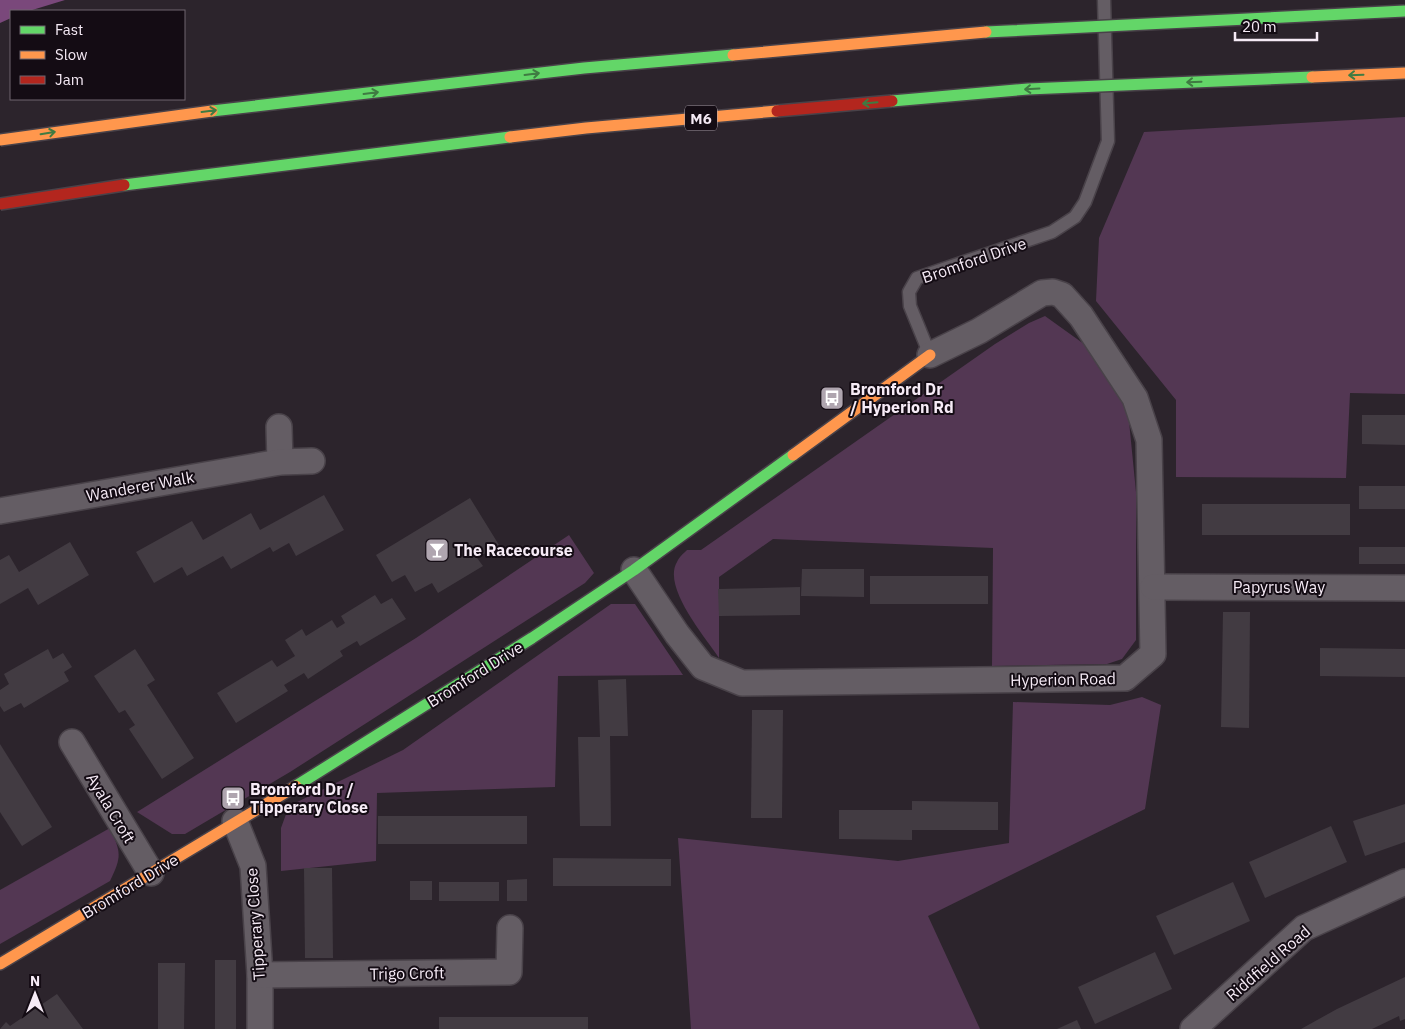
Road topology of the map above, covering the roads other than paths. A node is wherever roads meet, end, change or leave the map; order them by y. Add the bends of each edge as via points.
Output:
1 (1104, 0) edge
2 (1405, 11) edge
3 (1405, 73) edge
4 (0, 140) edge
5 (0, 204) edge
6 (1062, 295) joint
7 (930, 355) junction
8 (278, 427) dead end
9 (312, 461) dead end
10 (280, 462) junction
11 (0, 511) edge
12 (634, 570) junction
13 (1153, 586) junction
14 (1405, 588) edge
15 (72, 742) dead end
16 (235, 822) junction
17 (151, 873) junction
18 (1405, 882) edge
19 (510, 928) dead end
20 (0, 964) edge
21 (260, 975) junction
22 (260, 1029) edge
23 (1193, 1029) edge

1 - 7 lane, Bromford Drive via 1108,141 1085,202 1074,217 1052,232 916,278 909,292 910,306
4 -> 2 main road, bridge via 135,120 584,68 1028,28
3 -> 5 main road, M6, bridge via 1028,89 586,128 142,182
6 - 7 street, Bromford Drive via 1042,293 979,331
6 - 13 street, Hyperion Road via 1081,316 1135,398 1149,440
7 - 12 main road, Bromford Drive
8 - 10 street
9 - 10 street, Wanderer Walk
10 - 11 street, Wanderer Walk
12 - 13 street, Hyperion Road via 703,667 742,683 1125,678 1152,654
12 - 16 main road, Bromford Drive via 532,638
13 - 14 street, Papyrus Way
15 - 17 street, Ayala Croft
16 - 17 main road, Bromford Drive
16 - 21 street, Tipperary Close via 253,866
17 - 20 main road, Bromford Drive
18 - 23 street, Riddfield Road via 1304,928
19 - 21 street, Trigo Croft via 510,972
21 - 22 street, Tipperary Close

